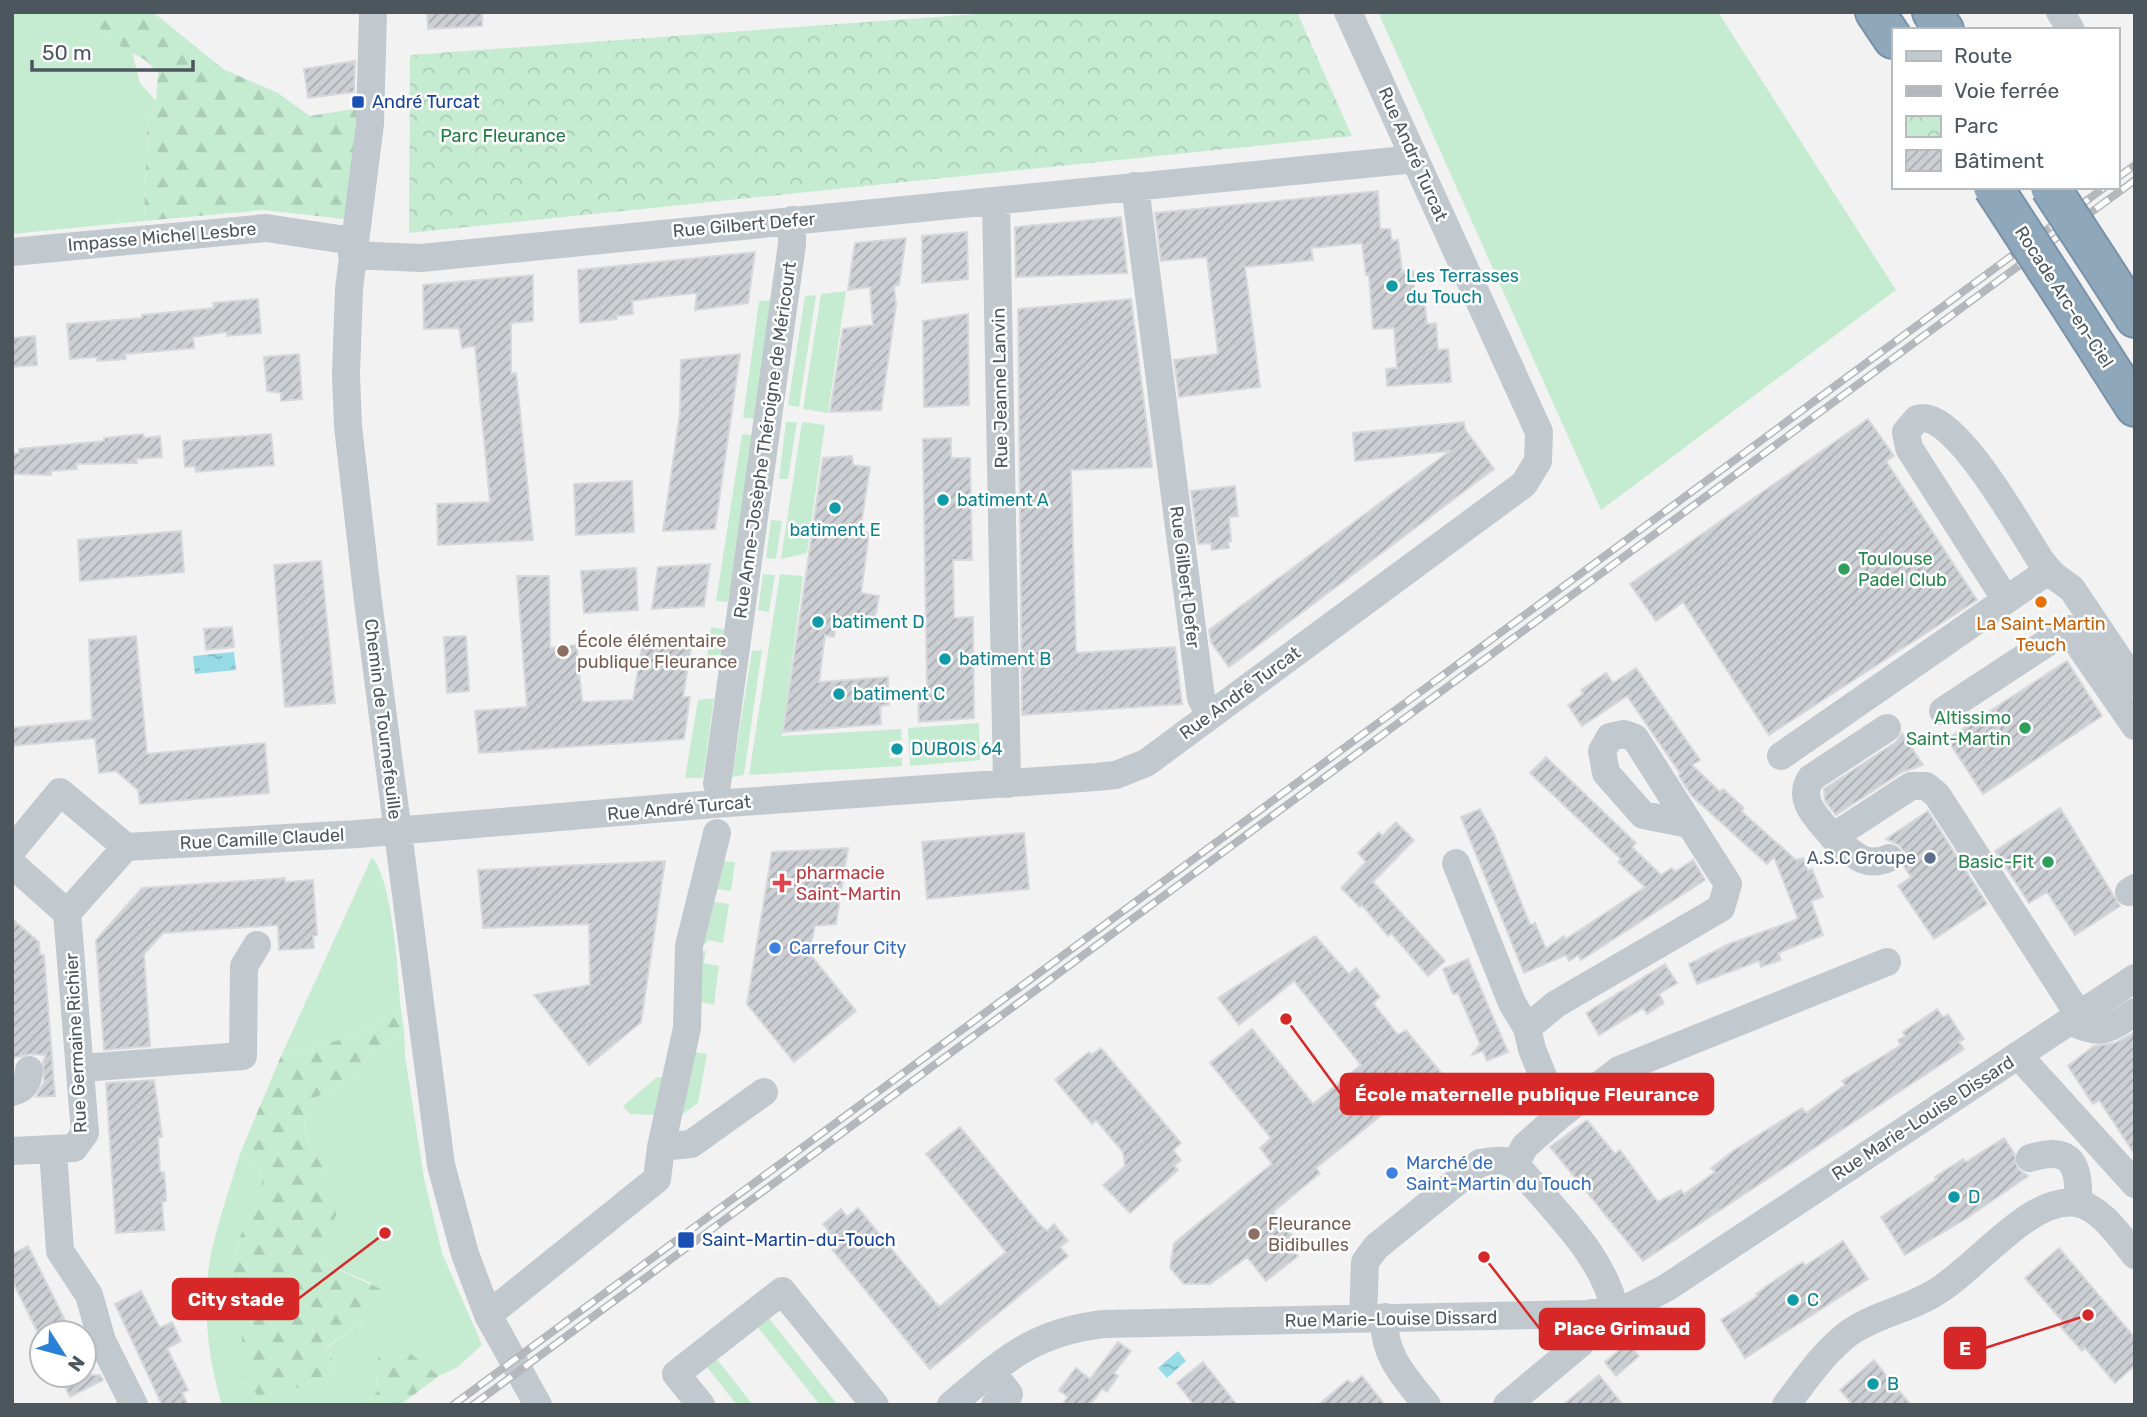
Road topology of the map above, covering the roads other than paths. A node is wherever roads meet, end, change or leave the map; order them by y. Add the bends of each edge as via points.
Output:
1 (373, 12) edge
2 (1348, 12) edge
3 (1875, 12) edge
4 (1932, 12) edge
5 (2060, 12) edge
6 (1943, 28) edge
7 (2070, 28) edge
8 (1892, 38) edge
9 (1415, 159) junction
10 (1135, 186) junction
11 (1994, 189) edge
12 (2051, 189) edge
13 (996, 201) junction
14 (792, 220) junction
15 (353, 248) junction
16 (12, 252) edge
17 (2135, 318) edge
18 (2135, 407) edge
19 (2049, 571) junction
20 (2006, 600) junction
21 (2135, 684) edge
22 (1943, 710) dead end
23 (1210, 716) junction
24 (2135, 726) edge
25 (1888, 728) dead end
26 (1781, 755) dead end
27 (1007, 784) junction
28 (717, 785) dead end
29 (1689, 824) dead end
30 (398, 831) junction
31 (717, 833) dead end
32 (1833, 837) junction
33 (126, 846) junction
34 (12, 850) edge
35 (1889, 858) dead end
36 (1456, 863) dead end
37 (12, 864) edge
38 (67, 913) junction
39 (257, 945) dead end
40 (1888, 962) dead end
41 (2135, 978) edge
42 (2135, 1012) edge
43 (2074, 1018) junction
44 (1527, 1028) junction
45 (2018, 1055) junction
46 (81, 1068) junction
47 (764, 1092) dead end
48 (1559, 1116) junction
49 (661, 1147) junction
50 (12, 1151) edge
51 (53, 1151) junction
52 (2030, 1158) dead end
53 (1514, 1164) junction
54 (2135, 1184) edge
55 (2078, 1203) junction
56 (2135, 1255) edge
57 (1615, 1310) junction
58 (1586, 1314) junction
59 (488, 1315) junction
60 (1374, 1317) junction
61 (992, 1371) junction
62 (134, 1405) edge
63 (538, 1405) edge
64 (701, 1405) edge
65 (875, 1405) edge
66 (951, 1405) edge
67 (995, 1405) edge
68 (1427, 1405) edge
69 (1507, 1405) edge
70 (1786, 1405) edge

1 - 15 street, Chemin de Tournefeuille via 370,124
2 - 9 street, Rue André Turcat
3 - 8 highway
4 - 6 highway
5 - 7 street
9 - 10 street, Rue Gilbert Defer
9 - 23 street, Rue André Turcat via 1539,432 1538,461 1524,484
10 - 13 street, Rue Gilbert Defer
10 - 23 street, Rue Gilbert Defer via 1201,698
11 - 18 highway, Rocade Arc-en-Ciel, bridge
12 - 17 highway, bridge
13 - 14 street, Rue Gilbert Defer
13 - 27 street, Rue Jeanne Lanvin
14 - 15 street, Rue Gilbert Defer via 421,258
14 - 28 street, Rue Anne-Josèphe Théroigne de Méricourt
15 - 16 street, Impasse Michel Lesbre via 266,228
15 - 30 street, Chemin de Tournefeuille via 345,374 348,426
19 - 20 street
19 - 20 street via 1960,440 1929,418 1914,422 1906,432 1909,448
19 - 21 street via 2073,589
20 - 26 street
22 - 24 street via 2068,629
23 - 27 street, Rue André Turcat via 1132,770 1096,778
25 - 32 street via 1811,778 1804,788 1805,802
27 - 30 street, Rue André Turcat
29 - 44 street via 1728,884 1721,908 1556,1004
30 - 33 street, Rue Camille Claudel
30 - 59 street, Chemin de Tournefeuille via 441,1165 465,1254
31 - 49 street via 689,946 687,1028
32 - 35 street via 1860,860 1876,864
32 - 43 street via 1911,786 1926,786 1937,795
33 - 34 street via 60,792
33 - 38 street
36 - 44 street via 1512,1003
37 - 38 street
38 - 46 street, Rue Germaine Richier
39 - 46 street via 244,966 243,1056
40 - 48 street via 1619,1070
41 - 43 street, Rue Marie-Louise Dissard
42 - 43 street via 2105,1031 2093,1032
43 - 45 street, Rue Marie-Louise Dissard
44 - 48 street
45 - 54 street
45 - 57 street, Rue Marie-Louise Dissard via 1666,1288 1645,1301
46 - 51 street, Rue Germaine Richier via 85,1133 74,1147
47 - 49 street via 691,1144
48 - 53 street via 1525,1146
49 - 59 street via 657,1180
50 - 51 street, Rue Germaine Richier
51 - 62 street, Rue Germaine Richier via 60,1251 89,1295 102,1341
52 - 55 street via 2046,1153 2064,1156 2074,1164
53 - 57 street via 1598,1265
53 - 60 street via 1501,1158 1480,1163 1376,1247 1365,1262
55 - 56 street via 2104,1218
55 - 70 street via 2037,1210 1952,1283 1850,1333 1817,1362
57 - 58 street, Rue Marie-Louise Dissard
58 - 60 street, Rue Marie-Louise Dissard
58 - 69 street via 1581,1343
59 - 63 street, Chemin de Tournefeuille
60 - 61 street, Rue Marie-Louise Dissard via 1103,1324 1066,1329 1036,1340
60 - 68 street via 1395,1366
61 - 66 street, Rue Marie-Louise Dissard
61 - 67 street via 1009,1394
64 - 65 street via 676,1374 782,1291

